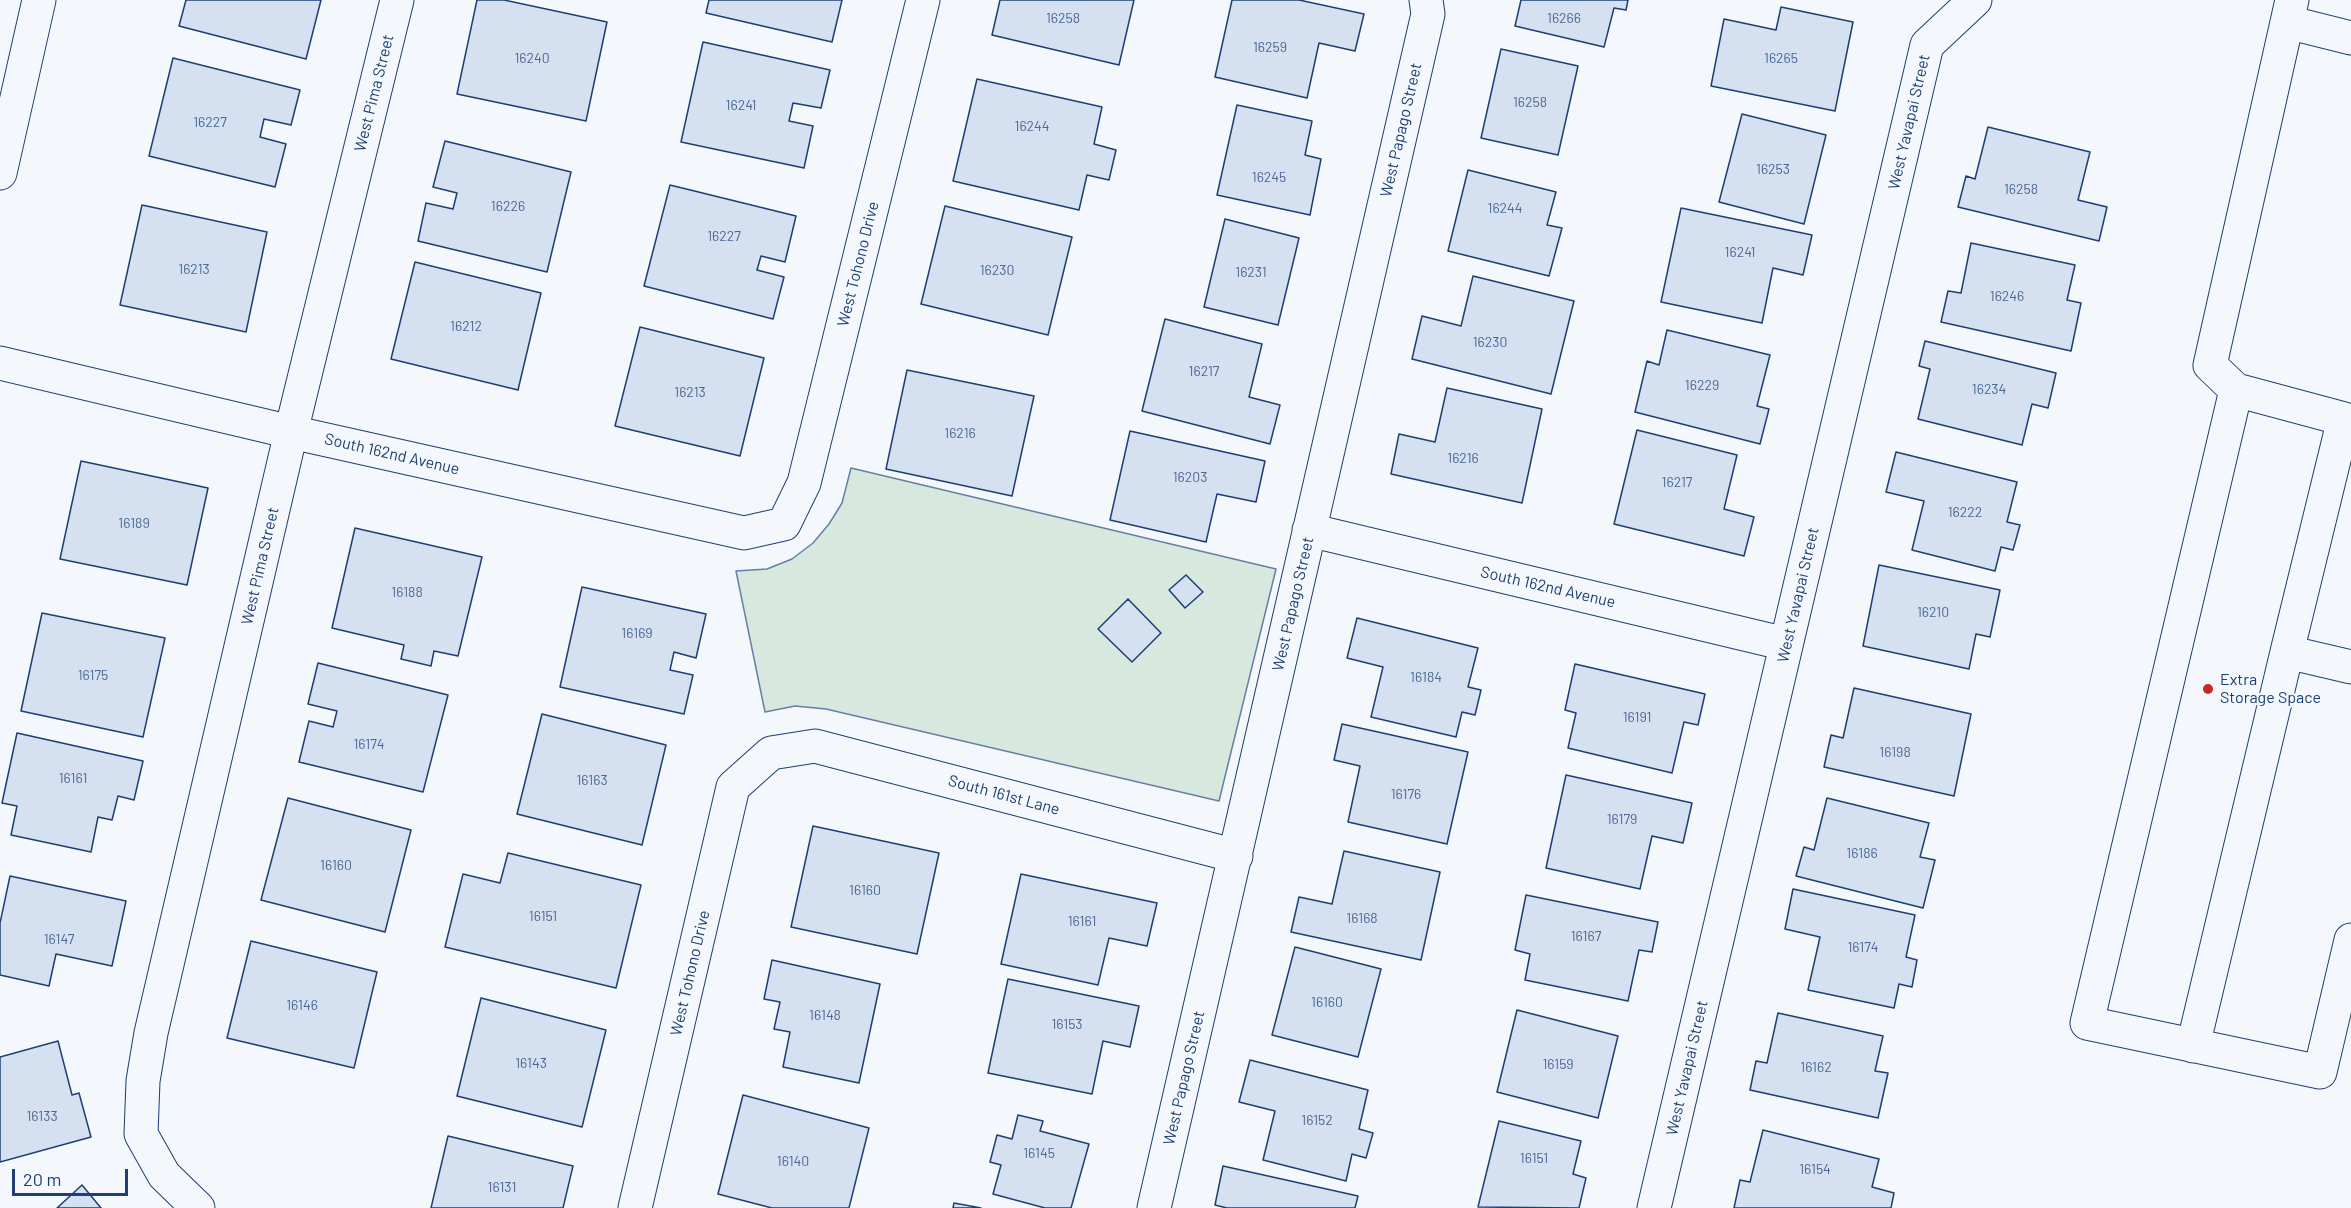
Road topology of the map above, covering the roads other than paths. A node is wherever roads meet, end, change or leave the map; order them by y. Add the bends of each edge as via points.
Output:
1 (39, 0) edge
2 (397, 0) edge
3 (923, 0) edge
4 (1426, 0) edge
5 (1975, 0) edge
6 (2290, 11) edge
7 (2351, 38) edge
8 (0, 173) edge
9 (0, 363) edge
10 (2236, 390) junction
11 (291, 432) junction
12 (784, 524) joint
13 (1309, 530) junction
14 (1786, 644) junction
15 (2288, 652) junction
16 (2351, 667) edge
17 (771, 753) joint
18 (1236, 856) junction
19 (2351, 939) edge
20 (2193, 1046) junction
21 (198, 1208) edge
22 (635, 1208) edge
23 (1154, 1208) edge
24 (1654, 1208) edge

1 - 8 street
2 - 11 street, West Pima Street
3 - 12 street, West Tohono Drive via 804,483
4 - 13 street, West Papago Street via 1428,14
5 - 14 street, West Yavapai Street via 1927,45
6 - 7 street
6 - 10 street via 2210,365
9 - 11 street, South 162nd Avenue
10 - 15 street via 2344,419
10 - 20 street via 2087,1023
11 - 12 street, South 162nd Avenue via 744,533
11 - 21 street, West Pima Street via 143,1081 141,1134 164,1175
13 - 14 street, South 162nd Avenue
13 - 18 street, West Papago Street
14 - 24 street, West Yavapai Street
15 - 16 street
15 - 20 street
17 - 18 street, South 161st Lane via 815,746
17 - 22 street, West Tohono Drive via 734,787
18 - 23 street, West Papago Street
19 - 20 street via 2320,1072

